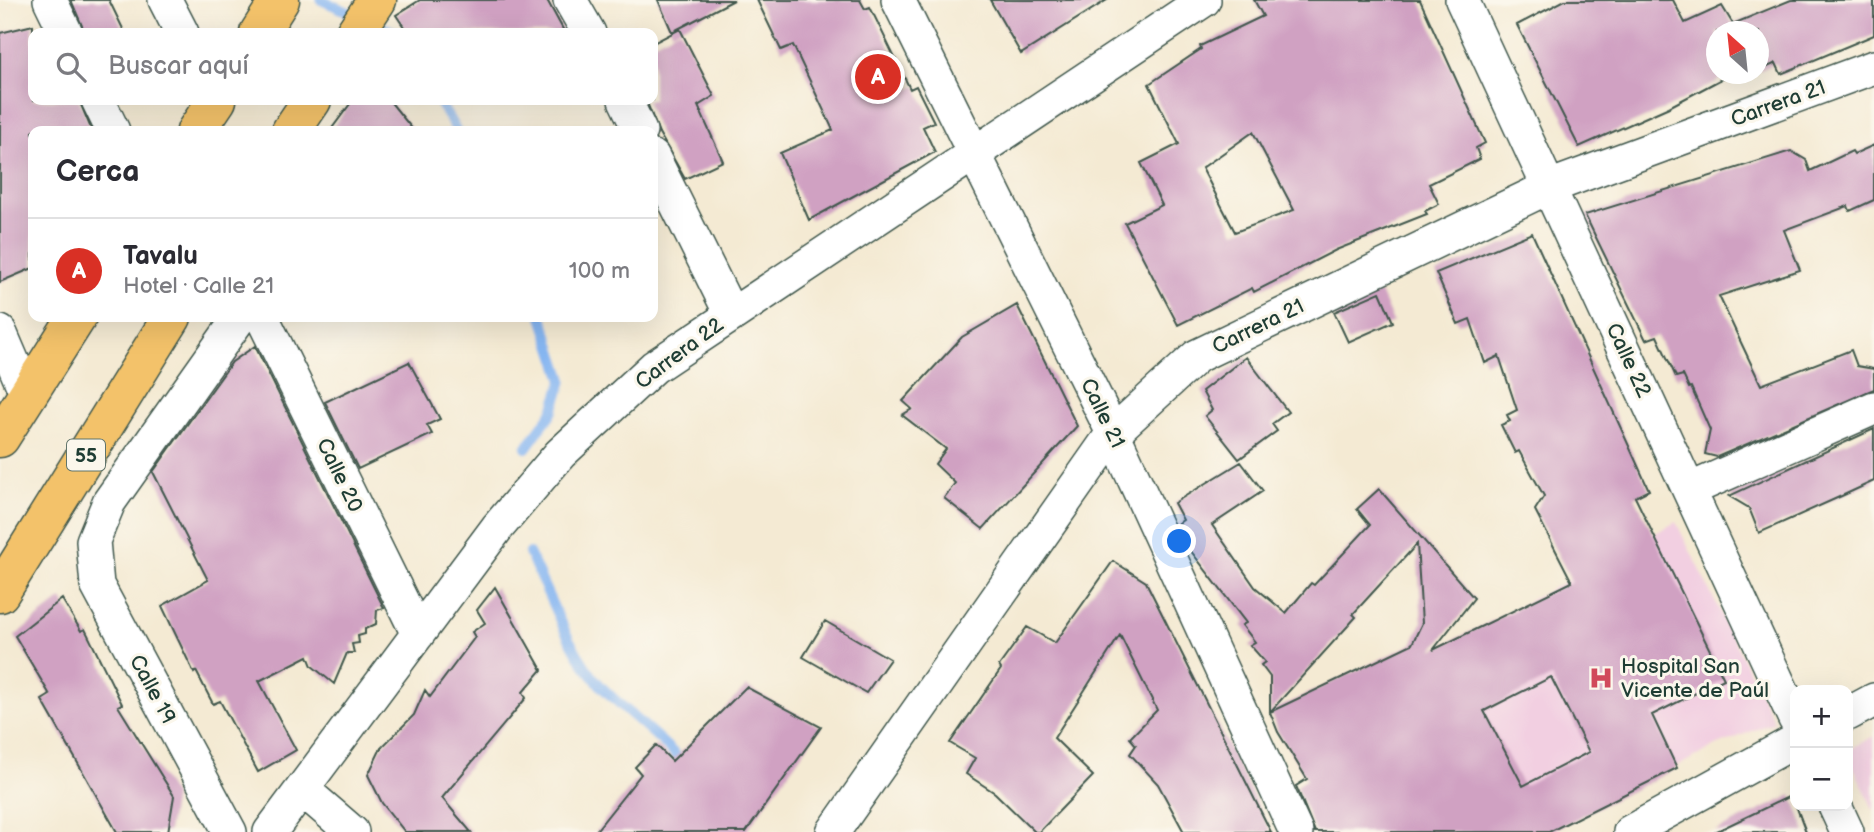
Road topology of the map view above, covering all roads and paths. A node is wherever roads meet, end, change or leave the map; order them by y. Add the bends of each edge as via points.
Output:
1 (50, 0) edge
2 (165, 0) edge
3 (280, 0) edge
4 (570, 0) edge
5 (898, 0) edge
6 (1205, 0) edge
7 (1462, 0) edge
8 (64, 28) edge
9 (179, 28) edge
10 (262, 28) edge
11 (586, 28) edge
12 (1874, 67) edge
13 (100, 105) edge
14 (309, 105) edge
15 (627, 105) edge
16 (111, 126) edge
17 (294, 126) edge
18 (638, 126) edge
19 (974, 156) junction
20 (658, 167) edge
21 (1549, 187) junction
22 (730, 314) junction
23 (74, 322) edge
24 (169, 322) edge
25 (236, 322) edge
26 (264, 322) edge
27 (0, 332) edge
28 (27, 395) junction
29 (1874, 408) edge
30 (1113, 433) junction
31 (0, 438) edge
32 (1689, 490) junction
33 (0, 593) edge
34 (418, 634) junction
35 (1874, 700) edge
36 (1790, 708) edge
37 (1853, 711) edge
38 (1790, 744) edge
39 (302, 789) junction
40 (1837, 811) edge
41 (230, 832) edge
42 (270, 832) edge
43 (352, 832) edge
44 (833, 832) edge
45 (1296, 832) edge
46 (1630, 832) edge
47 (1847, 832) edge

1 - 8 street
2 - 9 street
3 - 10 highway
4 - 11 street
5 - 19 street, Calle 21
6 - 19 street, Carrera 22
7 - 21 street, Calle 22
12 - 21 street, Carrera 21
13 - 16 street
14 - 17 highway
15 - 18 street
19 - 22 street, Carrera 22
19 - 30 street, Calle 21
20 - 22 street
21 - 30 street, Carrera 21 via 1197,356
21 - 32 street, Calle 22
22 - 34 street, Carrera 22 via 654,367 560,454 497,528
23 - 28 highway
24 - 33 highway, 55
25 - 41 street, Calle 19 via 108,502 93,541 97,585
26 - 34 street, Calle 20
27 - 28 street
28 - 31 highway
29 - 32 street
30 - 44 street, Carrera 21
30 - 45 street, Calle 21
32 - 36 street, Calle 22
34 - 39 street, Carrera 22
35 - 37 street
38 - 46 street
39 - 42 street, Carrera 22
39 - 43 street
40 - 47 street

